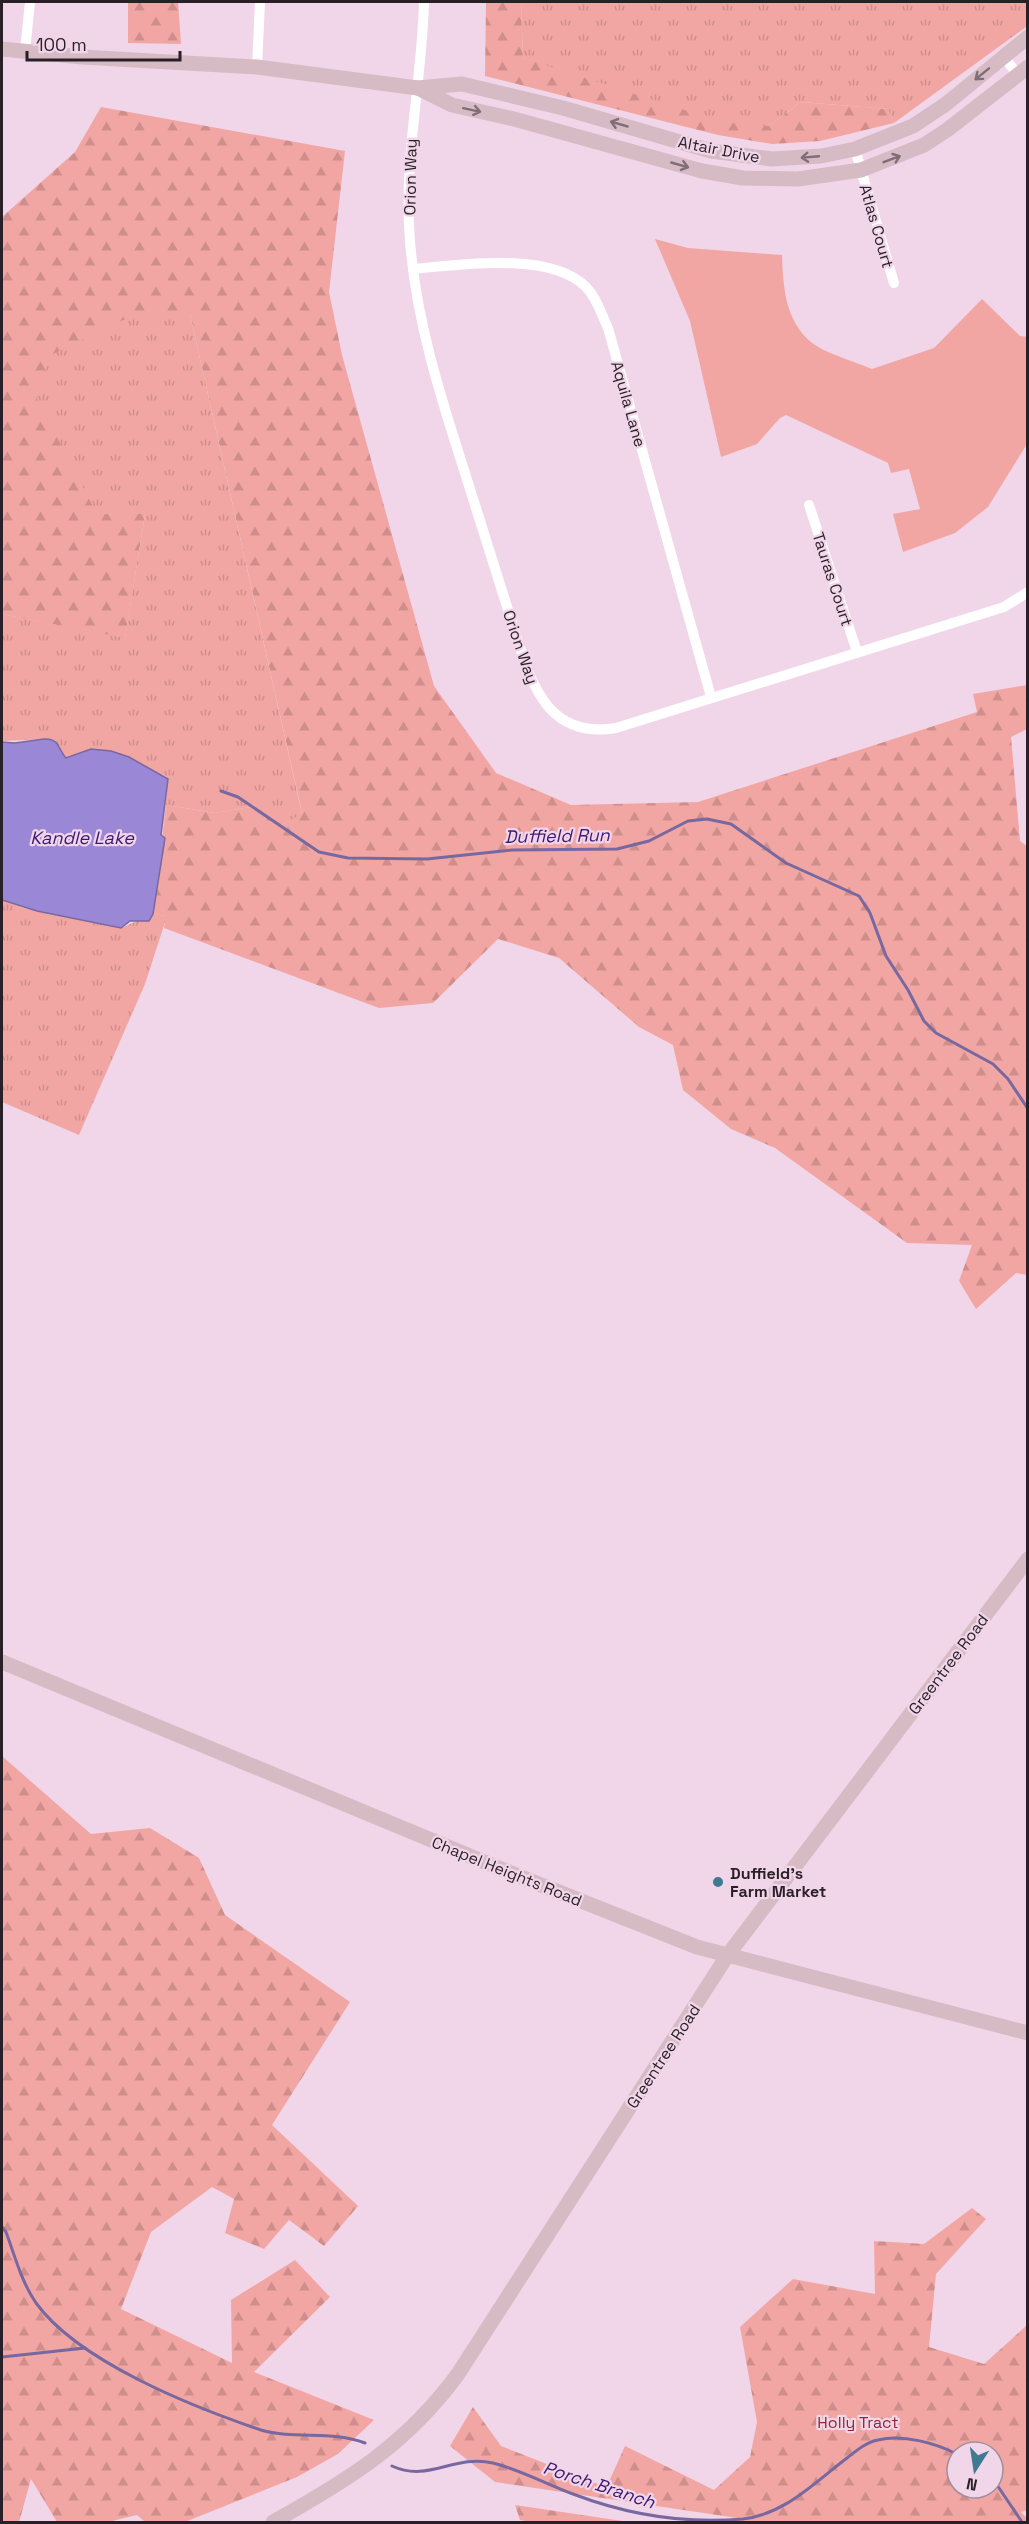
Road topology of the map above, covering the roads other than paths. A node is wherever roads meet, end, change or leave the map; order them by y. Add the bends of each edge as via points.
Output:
1 (30, 2) edge
2 (260, 2) edge
3 (424, 2) edge
4 (1028, 37) edge
5 (2, 49) edge
6 (25, 51) junction
7 (1004, 57) junction
8 (257, 67) junction
9 (1023, 71) edge
10 (418, 88) junction
11 (855, 149) junction
12 (861, 170) junction
13 (413, 269) junction
14 (894, 283) dead end
15 (809, 505) dead end
16 (1028, 592) edge
17 (857, 652) junction
18 (711, 697) junction
19 (1028, 1558) edge
20 (2, 1662) edge
21 (727, 1956) junction
22 (1028, 2033) edge
23 (273, 2523) edge

1 - 6 street
2 - 8 street
3 - 10 street, Orion Way
4 - 7 street, Altair Drive
5 - 6 street, Altair Drive
6 - 8 street, Altair Drive
7 - 9 street
7 -> 11 street, Altair Drive via 932,115
8 - 10 street, Altair Drive
12 -> 9 street, Altair Drive via 924,145
11 -> 10 street, Altair Drive via 796,158 732,155 499,92 453,83
10 -> 12 street, Altair Drive via 452,105 725,176 798,179
10 - 13 street, Orion Way via 408,174
11 - 12 street, Atlas Court
12 - 14 street, Atlas Court
13 - 18 street, Aquila Lane via 479,263 534,266 571,277 595,299 608,328
13 - 18 street, Orion Way via 435,377 537,694 559,716 586,728 602,730
15 - 17 street, Tauras Court
16 - 17 street, Orion Way via 1004,607
17 - 18 street, Orion Way
19 - 21 street, Greentree Road
20 - 21 street, Chapel Heights Road via 516,1875
21 - 22 street, Chapel Heights Road
21 - 23 street, Greentree Road via 434,2407 381,2457

